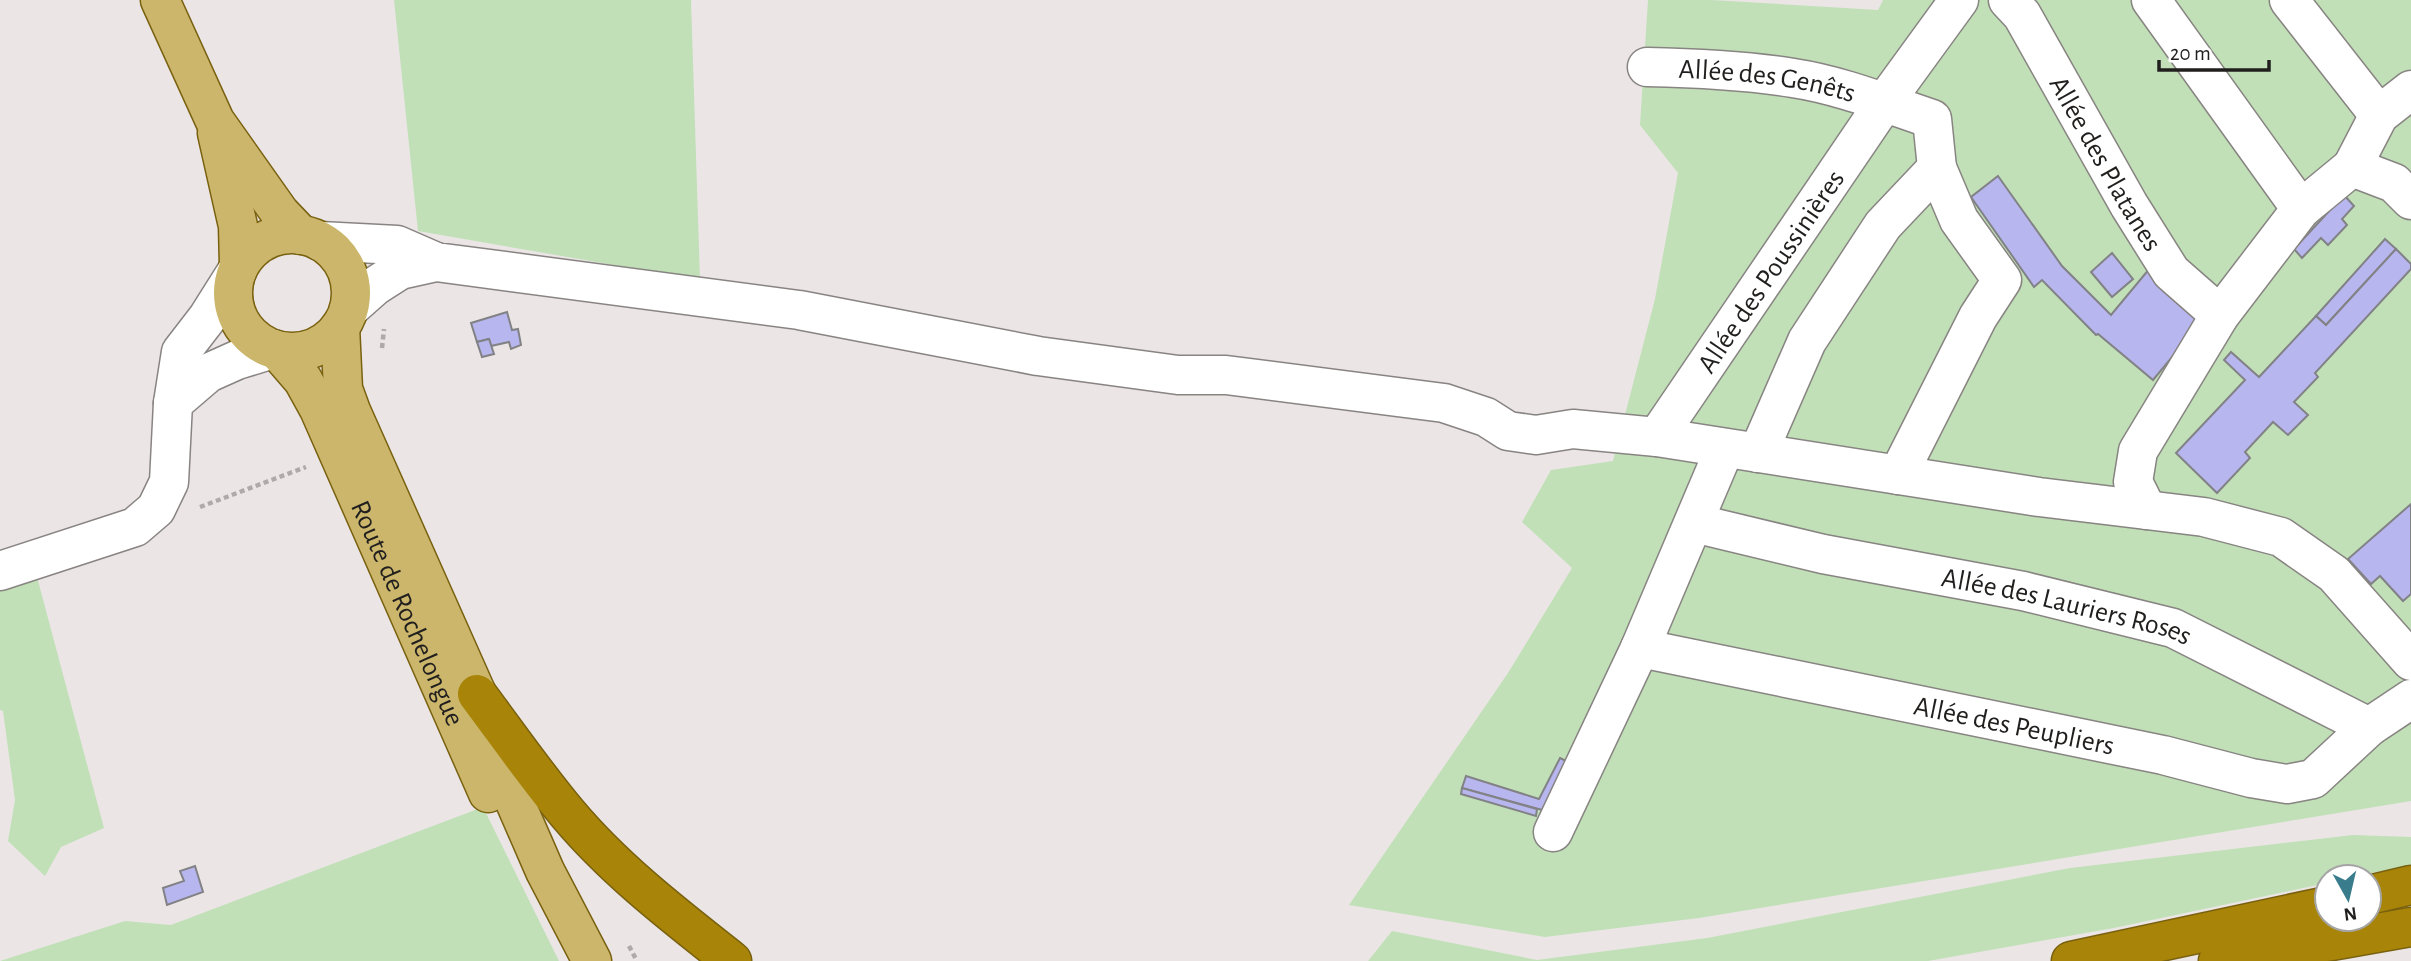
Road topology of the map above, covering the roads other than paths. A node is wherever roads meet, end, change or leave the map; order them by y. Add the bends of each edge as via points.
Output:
1 (160, 0) edge
2 (1959, 0) edge
3 (2008, 0) edge
4 (2151, 0) edge
5 (2289, 0) edge
6 (1647, 67) dead end
7 (2411, 90) edge
8 (1884, 103) junction
9 (2379, 116) junction
10 (215, 121) junction
11 (2352, 167) junction
12 (1937, 168) junction
13 (2411, 200) edge
14 (2301, 209) junction
15 (311, 238) junction
16 (436, 262) junction
17 (238, 269) junction
18 (2220, 315) junction
19 (345, 318) junction
20 (276, 350) junction
21 (173, 403) junction
22 (1657, 437) junction
23 (1742, 450) junction
24 (1898, 475) junction
25 (2147, 510) junction
26 (1694, 523) junction
27 (0, 571) edge
28 (1640, 648) junction
29 (2411, 661) edge
30 (477, 694) junction
31 (2411, 699) edge
32 (2369, 727) junction
33 (1553, 832) dead end
34 (545, 871) junction
35 (2411, 885) edge
36 (2383, 892) edge
37 (2313, 908) edge
38 (2411, 927) edge
39 (592, 961) edge
40 (732, 961) edge
41 (2071, 961) edge
42 (2218, 961) edge

1 - 10 main road
2 - 8 street, Allée des Poussinières
3 - 18 street, Allée des Platanes via 2022,15 2171,272
4 - 14 street
5 - 9 street
6 - 8 street, Allée des Genêts via 1729,69 1795,78
7 - 9 street
8 - 12 street, Allée des Genêts via 1933,119
8 - 22 street, Allée des Poussinières
9 - 11 street
10 - 15 main road via 280,213
10 - 17 main road via 238,226
11 - 13 street via 2394,183
11 - 14 street
12 - 23 street via 1883,225
12 - 24 street via 1959,220 2002,280 1978,317
14 - 18 street
15 - 16 street via 397,246
15 - 17 main road via 286,234 265,241
15 - 19 main road via 331,249 346,270 350,283
16 - 19 street via 400,270 375,286
16 - 22 street via 799,310 1038,356 1444,403 1486,417 1512,410 1539,414 1573,429
17 - 20 main road via 233,295 238,318 253,337
17 - 21 street via 181,352
18 - 25 street via 2138,451 2133,482
19 - 20 main road via 331,338 306,351
19 - 30 main road, Route de Rochelongue via 343,389
20 - 21 street via 208,373
20 - 34 main road, Route de Rochelongue via 303,380 339,455 484,789
21 - 27 street via 169,482 156,509 135,527
22 - 23 street
23 - 24 street
23 - 26 street
24 - 25 street
25 - 29 street via 2203,517 2281,537 2334,574
26 - 28 street
26 - 32 street, Allée des Lauriers Roses via 1824,554 2023,591 2173,628
28 - 32 street, Allée des Peupliers via 2287,784 2313,779
28 - 33 street
30 - 34 main road, Route de Rochelongue via 505,779
30 - 40 highway via 569,815 615,862
31 - 32 street
34 - 39 main road, Route de Rochelongue
35 - 36 highway
37 - 41 highway
38 - 42 highway

